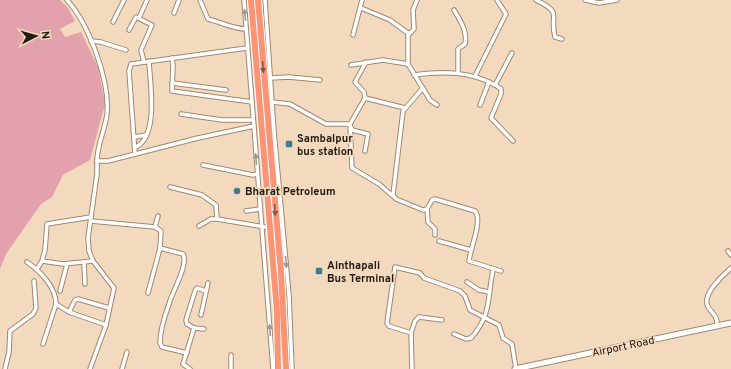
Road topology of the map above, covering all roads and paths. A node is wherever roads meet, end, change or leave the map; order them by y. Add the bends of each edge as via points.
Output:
1 (67, 0) edge
2 (124, 0) edge
3 (147, 0) edge
4 (179, 0) edge
5 (200, 0) edge
6 (244, 0) edge
7 (251, 0) edge
8 (258, 0) edge
9 (265, 0) edge
10 (362, 0) edge
11 (416, 0) edge
12 (497, 0) edge
13 (536, 0) edge
14 (586, 0) edge
15 (617, 0) edge
16 (362, 8) junction
17 (454, 10) dead end
18 (174, 13) dead end
19 (139, 18) junction
20 (114, 22) dead end
21 (246, 29) junction
22 (129, 30) dead end
23 (409, 34) junction
24 (353, 35) dead end
25 (562, 39) dead end
26 (91, 42) junction
27 (247, 48) junction
28 (126, 50) dead end
29 (512, 53) dead end
30 (172, 58) junction
31 (149, 61) junction
32 (144, 62) junction
33 (366, 62) junction
34 (408, 64) junction
35 (351, 65) dead end
36 (458, 73) junction
37 (414, 75) junction
38 (475, 76) junction
39 (271, 78) junction
40 (320, 80) dead end
41 (489, 82) junction
42 (172, 83) junction
43 (495, 84) junction
44 (423, 88) junction
45 (226, 90) dead end
46 (365, 98) junction
47 (252, 102) junction
48 (272, 102) junction
49 (437, 104) dead end
50 (480, 104) dead end
51 (405, 108) junction
52 (181, 114) dead end
53 (253, 120) junction
54 (350, 124) junction
55 (254, 126) junction
56 (146, 135) junction
57 (135, 137) junction
58 (513, 141) dead end
59 (136, 147) junction
60 (366, 151) dead end
61 (135, 154) junction
62 (97, 161) junction
63 (203, 165) dead end
64 (257, 174) junction
65 (170, 187) dead end
66 (394, 197) junction
67 (260, 209) junction
68 (427, 209) junction
69 (246, 211) dead end
70 (158, 216) dead end
71 (91, 219) junction
72 (217, 219) junction
73 (199, 226) dead end
74 (155, 227) junction
75 (262, 227) junction
76 (270, 228) junction
77 (280, 230) junction
78 (435, 235) dead end
79 (439, 241) dead end
80 (160, 248) junction
81 (471, 250) junction
82 (728, 251) dead end
83 (731, 255) edge
84 (42, 261) junction
85 (27, 262) dead end
86 (93, 262) junction
87 (84, 263) junction
88 (67, 264) junction
89 (731, 268) edge
90 (38, 269) junction
91 (493, 270) junction
92 (500, 271) dead end
93 (34, 281) dead end
94 (466, 282) dead end
95 (208, 283) dead end
96 (85, 284) dead end
97 (60, 291) dead end
98 (206, 291) junction
99 (489, 292) junction
100 (148, 293) dead end
101 (56, 304) junction
102 (109, 308) junction
103 (69, 312) junction
104 (201, 315) dead end
105 (485, 318) junction
106 (442, 320) dead end
107 (731, 323) edge
108 (106, 325) junction
109 (717, 326) junction
110 (194, 328) junction
111 (204, 329) dead end
112 (411, 333) junction
113 (454, 334) dead end
114 (43, 344) dead end
115 (127, 352) dead end
116 (186, 353) junction
117 (231, 355) dead end
118 (5, 369) edge
119 (90, 369) edge
120 (122, 369) edge
121 (190, 369) edge
122 (231, 369) edge
123 (273, 369) edge
124 (278, 369) edge
125 (286, 369) edge
126 (292, 369) edge
127 (412, 369) edge
128 (516, 369) edge

1 - 26 street via 77,13
2 - 20 street
3 - 19 street
4 - 18 street
5 - 21 street via 208,19 234,29
21 -> 6 street
7 - 76 highway
8 -> 77 highway
9 - 39 street
10 - 16 street
11 - 23 street via 413,10 414,28
12 - 38 street via 506,14
13 - 25 street via 554,11 555,37
14 - 15 street via 603,3
16 - 23 street via 386,18
16 - 24 street
17 - 36 street via 464,27 466,42 458,50
19 - 22 street via 135,18
19 - 32 street via 152,25 141,50
21 - 27 street
23 - 34 street
26 - 28 street via 101,42
26 - 62 street via 101,65 107,101 107,115
27 - 30 street
27 - 47 street
29 - 43 street
30 - 31 street
30 - 42 street
31 - 32 street
31 - 56 street via 151,117
32 - 57 street via 129,66
33 - 34 street via 384,60
33 - 35 street
33 - 46 street via 355,82 364,92
34 - 37 street
36 - 37 street
36 - 38 street
37 - 44 street
38 - 41 street
39 - 40 street
39 - 48 street
41 - 43 street
41 - 50 street
42 - 45 street
42 - 47 street via 171,88 175,92
43 - 58 street via 502,92 491,118
44 - 49 street via 430,100
44 - 51 street
46 - 51 street
46 - 54 street
47 - 53 street
48 - 54 street via 290,104 326,124
48 - 77 street
51 - 66 street via 400,129
52 - 53 street via 222,120
53 - 55 street
54 - 60 street via 352,130 368,134
54 - 66 street via 352,168 379,184
55 - 61 street
64 -> 55 street
56 - 57 street
56 - 59 street
57 - 59 street
59 - 61 street
61 - 62 street
62 - 71 street
63 - 64 street
64 - 67 street
65 - 72 street via 202,195 216,205
66 - 68 street via 421,209
67 - 69 street
67 - 75 street
68 - 78 street via 428,222 435,229
68 - 81 street via 432,200 437,199 476,211 477,225
70 - 74 street
71 - 74 street
71 - 84 street via 47,224
71 - 86 street via 89,244
72 - 73 street via 211,219
72 - 75 street
74 - 80 street via 161,231
75 - 76 street
123 -> 75 street
76 - 77 street
76 - 124 highway via 277,311
77 - 125 highway
77 -> 126 street via 289,295
79 - 81 street
80 - 100 street
80 - 116 street via 183,254 185,259 169,303 160,343 162,347
81 - 91 street via 469,261
82 - 83 street
84 - 88 street
84 - 90 street
85 - 90 street
86 - 87 street
86 - 102 street via 114,288
87 - 88 street
87 - 96 street
88 - 97 street
89 - 109 street via 716,281 707,300 708,306 717,317
90 - 101 street via 50,287
91 - 92 street
91 - 99 street
93 - 118 street via 36,308 33,314 10,331
94 - 99 street via 479,290
95 - 98 street
98 - 104 street
98 - 110 street via 197,288 195,292 186,320 187,324
99 - 105 street
101 - 103 street
101 - 114 street
102 - 103 street via 78,299
102 - 108 street
103 - 108 street
105 - 112 street via 470,310 465,296 460,291 426,278 420,273 394,267 386,323
105 - 113 street via 471,338 466,339
105 - 128 street via 499,325 503,338 512,344
106 - 112 street via 419,317
107 - 109 main road, Airport Road
108 - 119 street
109 - 128 main road, Airport Road
110 - 111 street
110 - 116 street
112 - 127 street
115 - 120 street
116 - 121 street via 183,365
117 - 122 street

